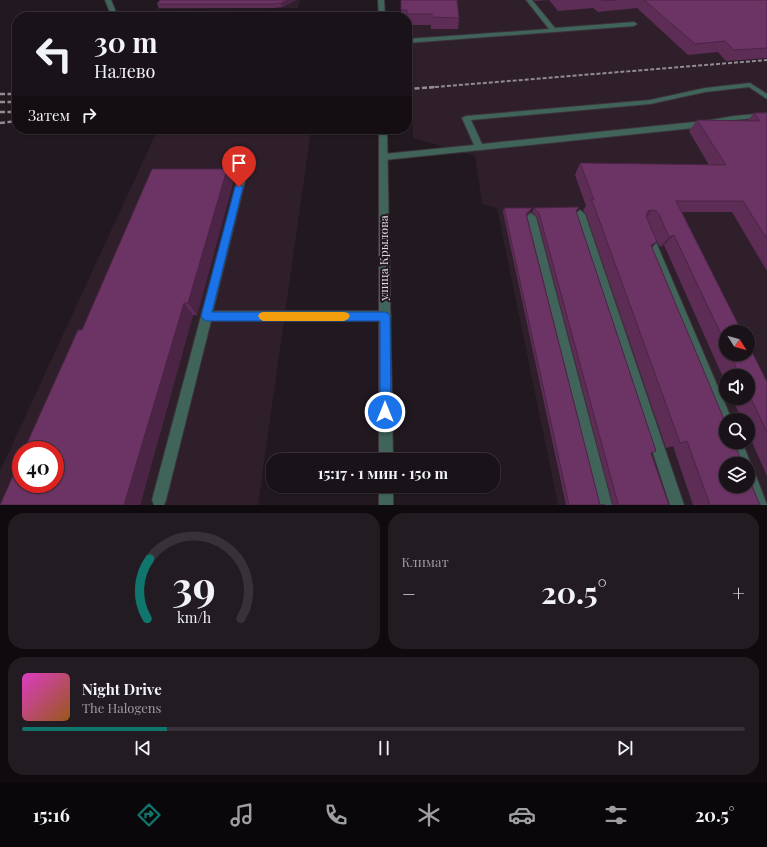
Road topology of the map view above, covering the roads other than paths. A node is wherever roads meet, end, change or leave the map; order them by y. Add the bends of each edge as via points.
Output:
1 (108, 0) edge
2 (382, 0) edge
3 (529, 0) edge
4 (113, 12) edge
5 (382, 12) edge
6 (634, 24) dead end
7 (552, 30) junction
8 (412, 41) edge
9 (767, 97) edge
10 (767, 115) edge
11 (383, 134) edge
12 (479, 147) junction
13 (384, 157) junction
14 (243, 173) dead end
15 (580, 214) dead end
16 (531, 216) edge
17 (644, 226) edge
18 (206, 316) junction
19 (385, 316) junction
20 (723, 413) edge
21 (386, 453) edge
22 (755, 490) edge
23 (386, 493) edge
24 (159, 500) dead end
25 (386, 505) edge
26 (605, 505) edge
27 (677, 505) edge
28 (761, 505) edge

1 - 4 street
2 - 5 street
3 - 7 street
6 - 7 street
7 - 8 street
9 - 12 street via 750,85 705,90 650,102 466,118
10 - 12 street
11 - 13 street, улица Крылова
12 - 13 street
13 - 19 street, улица Крылова
14 - 18 street
15 - 27 street
16 - 26 street
17 - 20 street
18 - 19 street
18 - 24 street
19 - 21 street, улица Крылова
22 - 28 street
23 - 25 street

